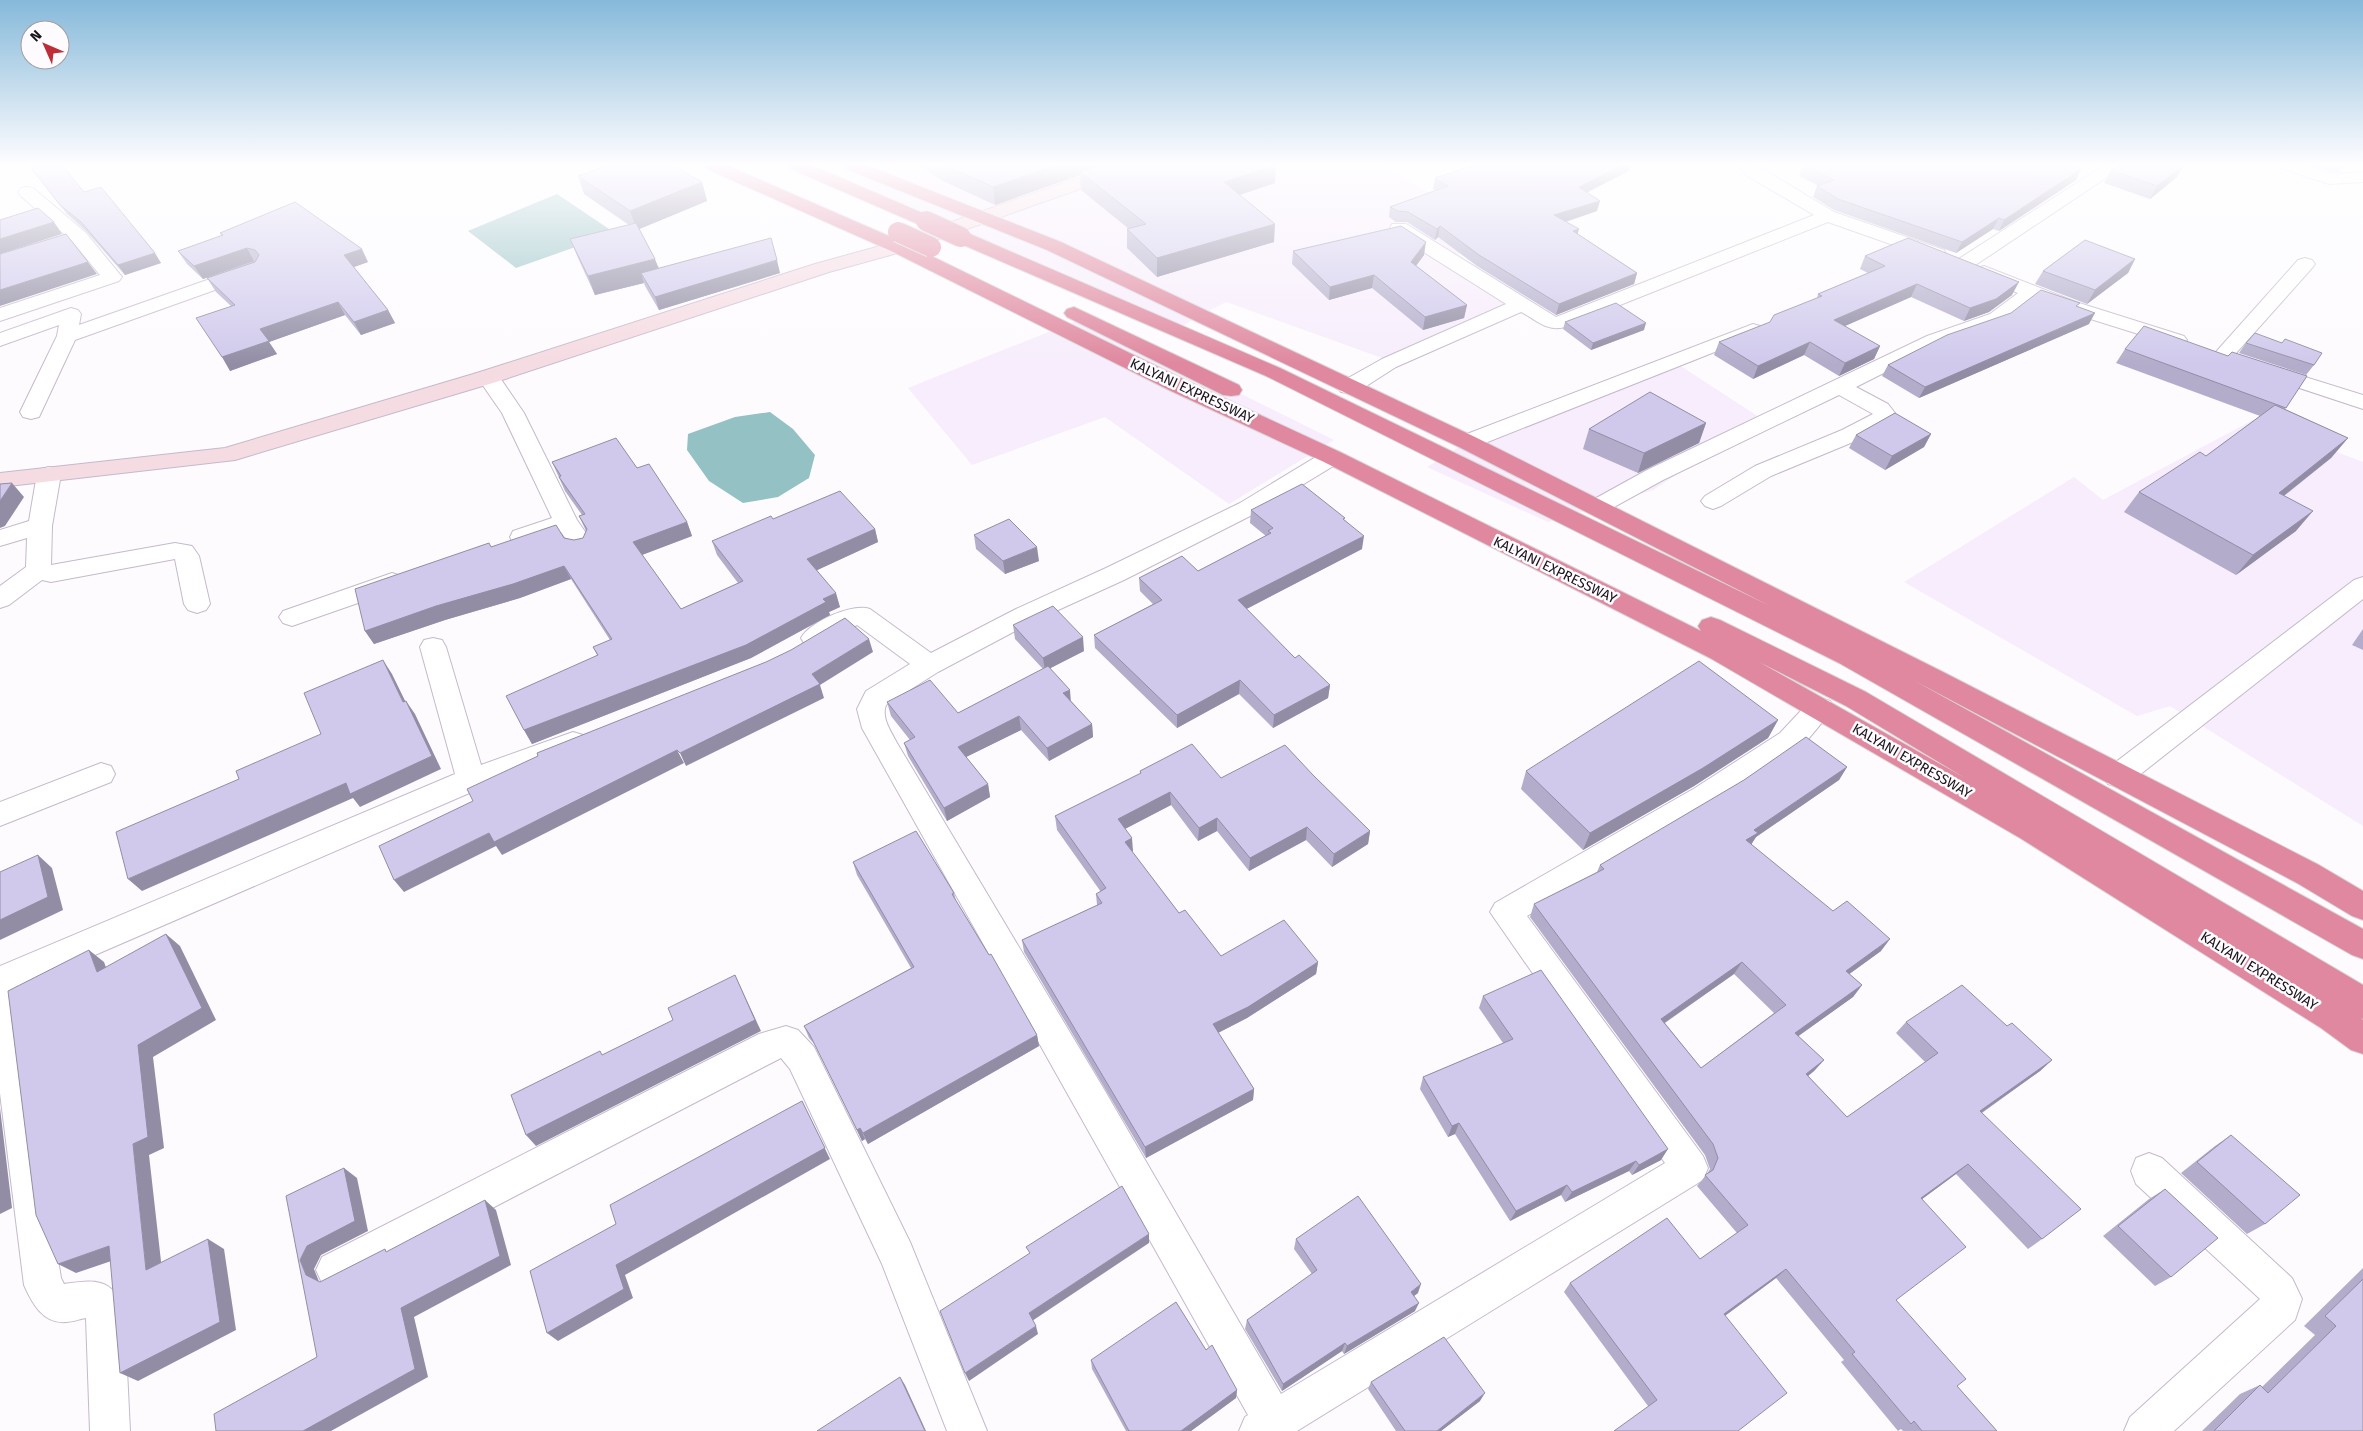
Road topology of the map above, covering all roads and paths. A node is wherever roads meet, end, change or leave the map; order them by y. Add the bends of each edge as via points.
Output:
1 (63, 232) edge
2 (880, 232) edge
3 (883, 232) edge
4 (926, 232) edge
5 (950, 232) edge
6 (1019, 232) edge
7 (1405, 232) edge
8 (1789, 232) edge
9 (1873, 232) edge
10 (2013, 232) edge
11 (898, 239) junction
12 (1964, 264) junction
13 (2305, 264) dead end
14 (255, 269) edge
15 (72, 292) junction
16 (2032, 292) junction
17 (1522, 306) junction
18 (70, 314) junction
19 (0, 315) edge
20 (1756, 329) edge
21 (67, 336) junction
22 (0, 340) edge
23 (2209, 352) junction
24 (488, 377) junction
25 (1349, 387) junction
26 (1840, 387) junction
27 (2363, 402) edge
28 (31, 412) dead end
29 (1467, 442) junction
30 (1332, 456) junction
31 (49, 474) junction
32 (0, 480) edge
33 (1713, 501) dead end
34 (1597, 507) junction
35 (566, 522) junction
36 (40, 526) junction
37 (0, 538) edge
38 (503, 543) edge
39 (580, 544) edge
40 (38, 570) junction
41 (412, 574) edge
42 (2363, 586) edge
43 (0, 599) edge
44 (197, 604) dead end
45 (292, 616) dead end
46 (433, 647) dead end
47 (793, 650) edge
48 (929, 665) junction
49 (1820, 708) junction
50 (595, 734) edge
51 (101, 774) dead end
52 (2118, 776) junction
53 (471, 780) junction
54 (0, 814) edge
55 (2363, 907) edge
56 (2363, 945) edge
57 (2, 980) edge
58 (2363, 1004) edge
59 (2363, 1039) edge
60 (2149, 1171) dead end
61 (335, 1270) dead end
62 (1268, 1428) edge
63 (110, 1431) edge
64 (968, 1431) edge
65 (2144, 1431) edge

1 - 15 street via 112,277
2 - 11 highway, KALYANI EXPRESSWAY
3 - 11 highway
4 - 11 street
5 - 56 highway, bridge via 1273,372 1848,656
6 - 25 highway
7 - 17 street
8 - 17 street via 1558,324 1550,323
9 - 12 street
10 - 12 street
11 - 24 street via 822,268
11 - 30 highway, KALYANI EXPRESSWAY via 1179,386
11 - 58 highway, bridge via 931,247 1082,316 1856,699
12 - 16 street
13 - 23 street
14 - 21 street
15 - 18 street
15 - 19 street
16 - 23 street
16 - 26 street via 1997,318 1934,340
17 - 25 street via 1389,363
18 - 21 street
18 - 22 street
20 - 29 street
21 - 28 street
23 - 27 street
24 - 31 street via 227,455
24 - 35 street via 514,413
25 - 29 highway
26 - 33 street via 1880,409 1884,417 1850,435 1763,470
26 - 34 street via 1654,475
29 - 34 highway
30 - 48 street via 1248,508 1024,615
30 - 49 highway, KALYANI EXPRESSWAY via 1719,651
31 - 32 street
31 - 36 street
34 - 52 highway
35 - 38 street
35 - 39 street
36 - 37 street
36 - 40 street
40 - 43 street
40 - 44 street via 50,574 183,552 187,556
41 - 45 street
42 - 52 street
46 - 53 street
47 - 48 street via 847,619 861,615
48 - 62 street via 876,698 870,704 869,712 885,747 1093,1103
49 - 59 highway, KALYANI EXPRESSWAY via 2030,829 2333,1017
49 - 62 street via 1790,742 1705,796 1506,912 1690,1168
50 - 53 street
51 - 54 street
52 - 55 highway via 2308,874
53 - 57 street
57 - 63 street via 43,1285 52,1298 62,1303 89,1298 98,1300 105,1308
60 - 65 street via 2280,1291 2283,1299 2281,1306
61 - 64 street via 771,1045 786,1041 802,1058 896,1255

